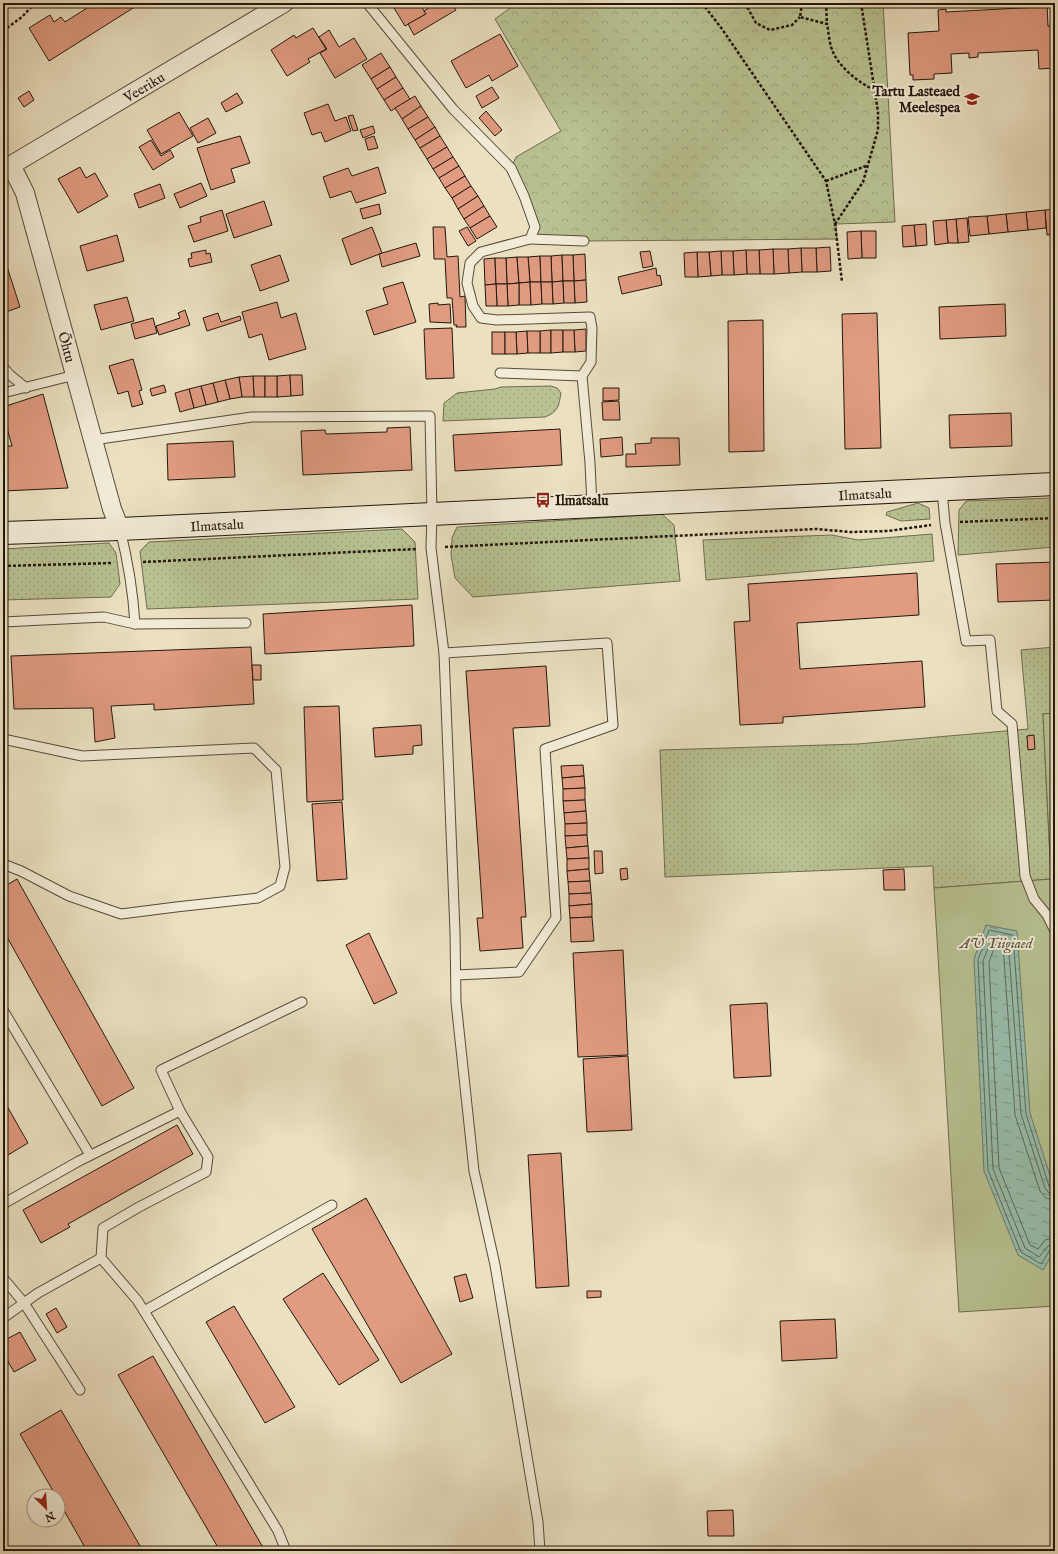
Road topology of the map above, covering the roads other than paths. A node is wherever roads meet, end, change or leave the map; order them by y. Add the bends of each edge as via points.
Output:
1 (284, 3) edge
2 (367, 3) edge
3 (7, 168) edge
4 (530, 239) junction
5 (584, 241) dead end
6 (3, 366) edge
7 (500, 373) dead end
8 (75, 375) junction
9 (582, 376) junction
10 (26, 388) junction
11 (3, 393) edge
12 (93, 440) junction
13 (1055, 484) edge
14 (942, 490) junction
15 (592, 507) junction
16 (432, 514) junction
17 (120, 529) junction
18 (3, 533) edge
19 (3, 622) edge
20 (246, 623) dead end
21 (135, 624) junction
22 (444, 653) junction
23 (3, 739) edge
24 (3, 864) edge
25 (1051, 914) edge
26 (1055, 931) edge
27 (456, 975) junction
28 (302, 1002) dead end
29 (3, 1010) edge
30 (180, 1111) junction
31 (90, 1155) junction
32 (3, 1204) edge
33 (332, 1205) dead end
34 (101, 1258) junction
35 (3, 1278) edge
36 (24, 1303) junction
37 (144, 1311) junction
38 (3, 1318) edge
39 (80, 1390) dead end
40 (286, 1551) edge
41 (540, 1551) edge

1 - 3 street, Veeriku
2 - 4 lane via 453,109 511,168 534,227
3 - 8 street, Õhtu via 25,193
4 - 5 lane
4 - 9 lane via 481,252 470,263 467,282 473,306 481,318 497,320 590,318 591,362
6 - 10 lane
7 - 9 lane
8 - 10 lane
8 - 12 street, Õhtu
9 - 15 lane
10 - 11 lane
12 - 16 lane via 252,416 430,416
12 - 17 street, Õhtu
13 - 14 street, Ilmatsalu
14 - 15 street, Ilmatsalu
14 - 25 lane via 945,523 966,641 990,640 997,711 1012,724 1025,876 1034,899
15 - 16 street, Ilmatsalu
16 - 17 street, Ilmatsalu
16 - 22 lane via 431,548
17 - 18 street, Ilmatsalu
17 - 21 lane via 133,591
19 - 21 lane via 104,617
20 - 21 lane
22 - 27 lane
22 - 27 lane via 607,643 613,725 545,749 556,918 519,972
23 - 24 lane via 82,756 254,748 276,770 285,867 280,886 258,898 121,914 69,896 21,870
25 - 26 lane
27 - 41 lane via 456,1002 474,1171 495,1265 538,1522
28 - 30 lane via 161,1070
29 - 31 lane
30 - 31 lane
30 - 34 lane via 208,1157 206,1172 103,1228
31 - 32 lane
33 - 37 lane
34 - 36 lane
34 - 37 lane
35 - 36 lane
36 - 38 lane
36 - 39 lane
37 - 40 lane via 278,1531

